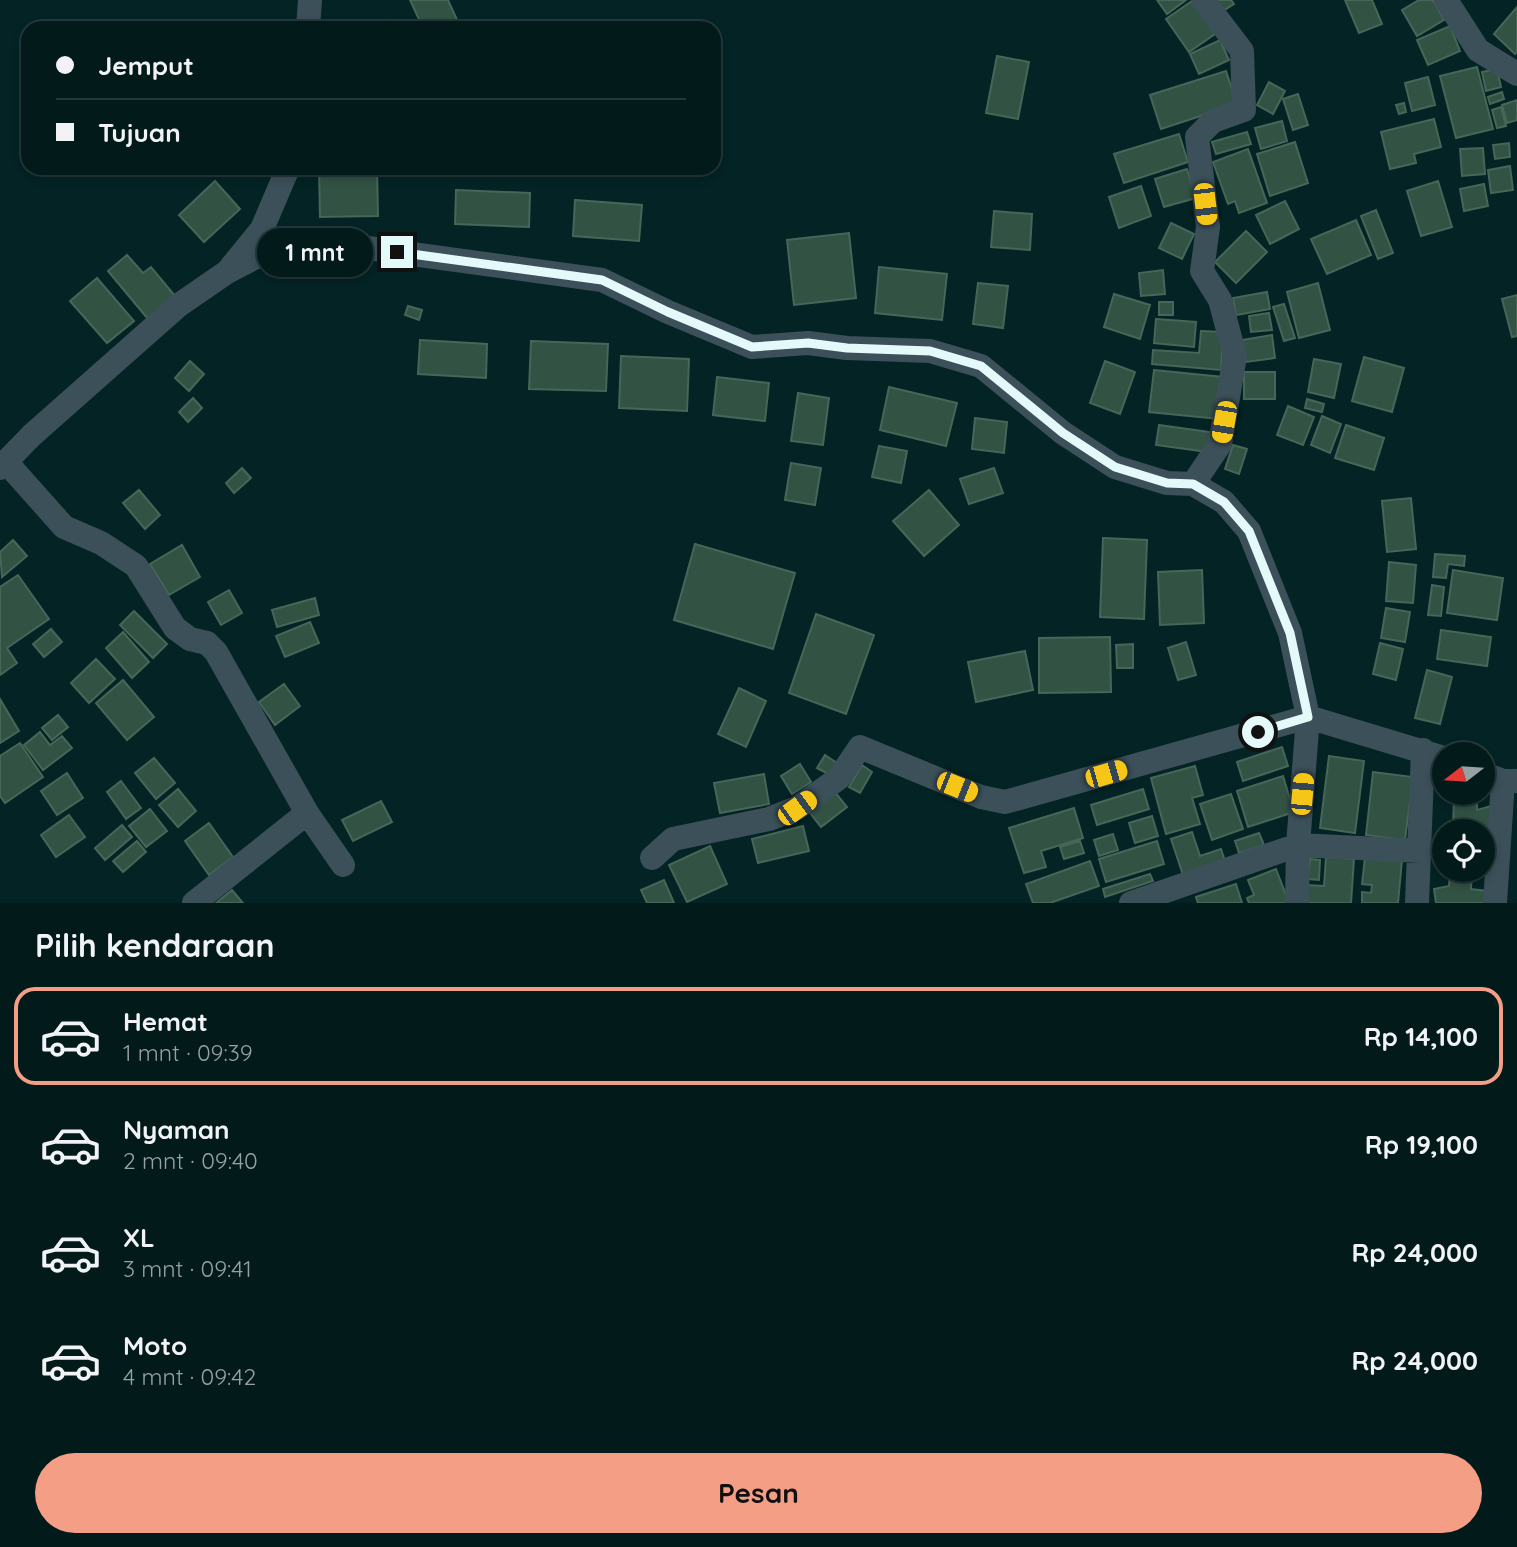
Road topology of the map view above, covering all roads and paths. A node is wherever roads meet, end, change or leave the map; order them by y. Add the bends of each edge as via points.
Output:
1 (310, 0) edge
2 (1203, 0) edge
3 (1446, 0) edge
4 (308, 21) edge
5 (1517, 74) edge
6 (285, 175) edge
7 (227, 272) junction
8 (3, 466) edge
9 (1193, 484) junction
10 (1308, 717) junction
11 (1432, 754) edge
12 (1432, 761) edge
13 (1501, 778) edge
14 (307, 813) junction
15 (1298, 845) junction
16 (1420, 851) junction
17 (652, 858) dead end
18 (344, 865) dead end
19 (194, 903) edge
20 (1131, 903) edge
21 (1297, 903) edge
22 (1417, 903) edge
23 (1495, 903) edge

1 - 4 street
2 - 9 street via 1242,51 1244,110 1213,121 1197,137 1208,227 1202,271 1220,300 1236,356 1220,444
3 - 5 street via 1478,50
6 - 7 street via 262,229
7 - 8 street via 179,305
7 - 9 street via 262,254 346,245 602,280 752,347 808,343 930,351 981,366 1063,433 1115,467 1167,483
8 - 14 street via 64,527 101,542 136,566 175,628 216,652
9 - 10 street via 1224,502 1249,531 1290,633
10 - 11 street
10 - 15 street
10 - 17 street via 1005,803 860,747 839,778 797,808 769,819 673,839
12 - 16 street
13 - 23 street
14 - 18 street
14 - 19 street
15 - 16 street
15 - 20 street
15 - 21 street
16 - 22 street

